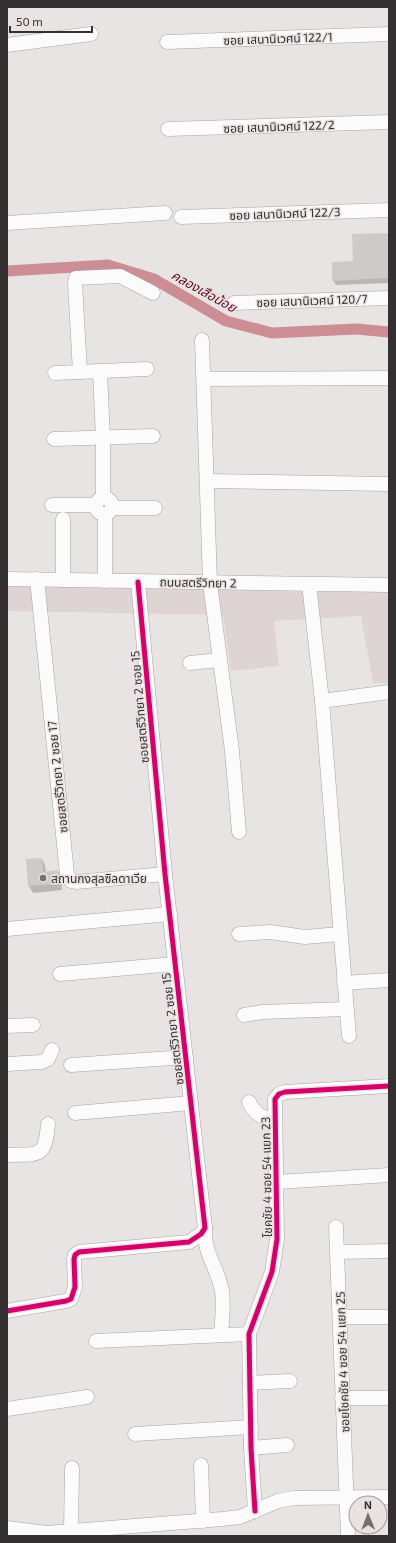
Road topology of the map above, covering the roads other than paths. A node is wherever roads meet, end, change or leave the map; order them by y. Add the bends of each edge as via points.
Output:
1 (90, 34) dead end
2 (389, 34) edge
3 (167, 42) dead end
4 (7, 45) edge
5 (389, 122) edge
6 (168, 129) dead end
7 (389, 210) edge
8 (165, 213) dead end
9 (181, 217) dead end
10 (7, 223) edge
11 (153, 293) dead end
12 (389, 298) edge
13 (234, 303) dead end
14 (202, 340) dead end
15 (148, 369) dead end
16 (80, 372) junction
17 (100, 372) junction
18 (55, 373) dead end
19 (389, 378) edge
20 (204, 379) junction
21 (153, 436) dead end
22 (103, 438) junction
23 (54, 439) dead end
24 (207, 481) junction
25 (389, 484) edge
26 (52, 505) dead end
27 (104, 506) junction
28 (155, 508) dead end
29 (63, 519) dead end
30 (7, 579) edge
31 (37, 579) junction
32 (63, 580) junction
33 (105, 581) junction
34 (138, 582) junction
35 (210, 583) junction
36 (309, 584) junction
37 (389, 584) edge
38 (220, 660) junction
39 (190, 663) dead end
40 (389, 692) edge
41 (322, 701) junction
42 (239, 832) dead end
43 (165, 874) junction
44 (170, 914) junction
45 (7, 929) edge
46 (239, 934) dead end
47 (340, 934) junction
48 (175, 964) junction
49 (60, 974) dead end
50 (389, 980) edge
51 (344, 983) junction
52 (346, 1009) junction
53 (244, 1015) dead end
54 (33, 1025) dead end
55 (7, 1026) edge
56 (349, 1036) dead end
57 (52, 1050) dead end
58 (186, 1057) junction
59 (7, 1064) edge
60 (71, 1065) dead end
61 (389, 1086) edge
62 (249, 1102) dead end
63 (191, 1103) junction
64 (75, 1113) dead end
65 (275, 1120) junction
66 (48, 1124) dead end
67 (7, 1155) edge
68 (389, 1175) edge
69 (277, 1182) junction
70 (336, 1227) dead end
71 (205, 1228) junction
72 (389, 1251) edge
73 (338, 1252) junction
74 (7, 1311) edge
75 (340, 1317) junction
76 (389, 1317) edge
77 (249, 1334) junction
78 (221, 1335) junction
79 (96, 1341) dead end
80 (290, 1381) dead end
81 (250, 1383) junction
82 (87, 1397) dead end
83 (342, 1398) junction
84 (389, 1398) edge
85 (7, 1408) edge
86 (251, 1427) junction
87 (135, 1434) dead end
88 (287, 1445) dead end
89 (251, 1448) junction
90 (201, 1465) dead end
91 (72, 1468) dead end
92 (347, 1497) junction
93 (389, 1497) edge
94 (255, 1511) junction
95 (202, 1521) junction
96 (7, 1528) edge
97 (71, 1531) junction
98 (28, 1533) edge
99 (48, 1534) edge
100 (348, 1536) edge

1 - 4 street
2 - 3 street, ซอย เสนานิเวศน์ 122/1
5 - 6 street, ซอย เสนานิเวศน์ 122/2
7 - 9 street, ซอย เสนานิเวศน์ 122/3
8 - 10 street
11 - 16 street via 120,276 76,278
12 - 13 street, ซอย เสนานิเวศน์ 120/7
14 - 20 street
15 - 17 street
16 - 17 street
16 - 18 street
17 - 22 street
19 - 20 street
20 - 24 street
21 - 22 street
22 - 23 street
22 - 27 street
24 - 25 street
24 - 35 street
26 - 27 street
27 - 28 street
27 - 33 street
29 - 32 street
30 - 31 street, ถนนสตรีวิทยา 2
31 - 32 street, ถนนสตรีวิทยา 2
31 - 43 street, ซอยสตรีวิทยา 2 ซอย 17 via 67,874 71,881 76,882
32 - 33 street, ถนนสตรีวิทยา 2
33 - 34 street, ถนนสตรีวิทยา 2
34 - 35 street, ถนนสตรีวิทยา 2
34 - 43 street, ซอยสตรีวิทยา 2 ซอย 15
35 - 36 street, ถนนสตรีวิทยา 2
35 - 38 street
36 - 37 street, ถนนสตรีวิทยา 2
36 - 41 street
38 - 39 street
38 - 42 street via 232,750
40 - 41 street
41 - 47 street
43 - 44 street, ซอยสตรีวิทยา 2 ซอย 15
44 - 45 street
44 - 48 street, ซอยสตรีวิทยา 2 ซอย 15
46 - 47 street via 270,932 305,937
47 - 51 street
48 - 49 street
48 - 58 street, ซอยสตรีวิทยา 2 ซอย 15
50 - 51 street
51 - 52 street
52 - 53 street
52 - 56 street
54 - 55 street
57 - 59 street via 48,1059 41,1062
58 - 60 street
58 - 63 street, ซอยสตรีวิทยา 2 ซอย 15
61 - 65 street, โชคชัย 4 ซอย 54 แยก 23 via 285,1092 275,1098
62 - 65 street via 253,1110 261,1116
63 - 64 street
63 - 71 street, ซอยสตรีวิทยา 2 ซอย 15
65 - 69 street, โชคชัย 4 ซอย 54 แยก 23
66 - 67 street via 42,1151 36,1154
68 - 69 street
69 - 77 street, โชคชัย 4 ซอย 54 แยก 23 via 277,1239 272,1272
70 - 73 street, ซอยโชคชัย 4 ซอย 54 แยก 25
71 - 74 street via 189,1242 79,1252 74,1259 75,1287 71,1299
71 - 78 street, ซอยสตรีวิทยา 2 ซอย 15 via 206,1251 214,1264 222,1292
72 - 73 street
73 - 75 street, ซอยโชคชัย 4 ซอย 54 แยก 25
75 - 76 street
75 - 83 street, ซอยโชคชัย 4 ซอย 54 แยก 25
77 - 78 street
77 - 81 street, โชคชัย 4 ซอย 54 แยก 23
78 - 79 street
80 - 81 street
81 - 86 street, โชคชัย 4 ซอย 54 แยก 23
82 - 85 street
83 - 84 street
83 - 92 street, ซอยโชคชัย 4 ซอย 54 แยก 25
86 - 87 street
86 - 89 street, โชคชัย 4 ซอย 54 แยก 23
88 - 89 street
89 - 94 street, โชคชัย 4 ซอย 54 แยก 23
90 - 95 street
91 - 97 street
92 - 93 street
92 - 94 street via 294,1498 278,1501
92 - 100 street, ซอยโชคชัย 4 ซอย 54 แยก 25
94 - 95 street via 240,1517
95 - 97 street
96 - 98 street
97 - 99 street
98 - 99 street

